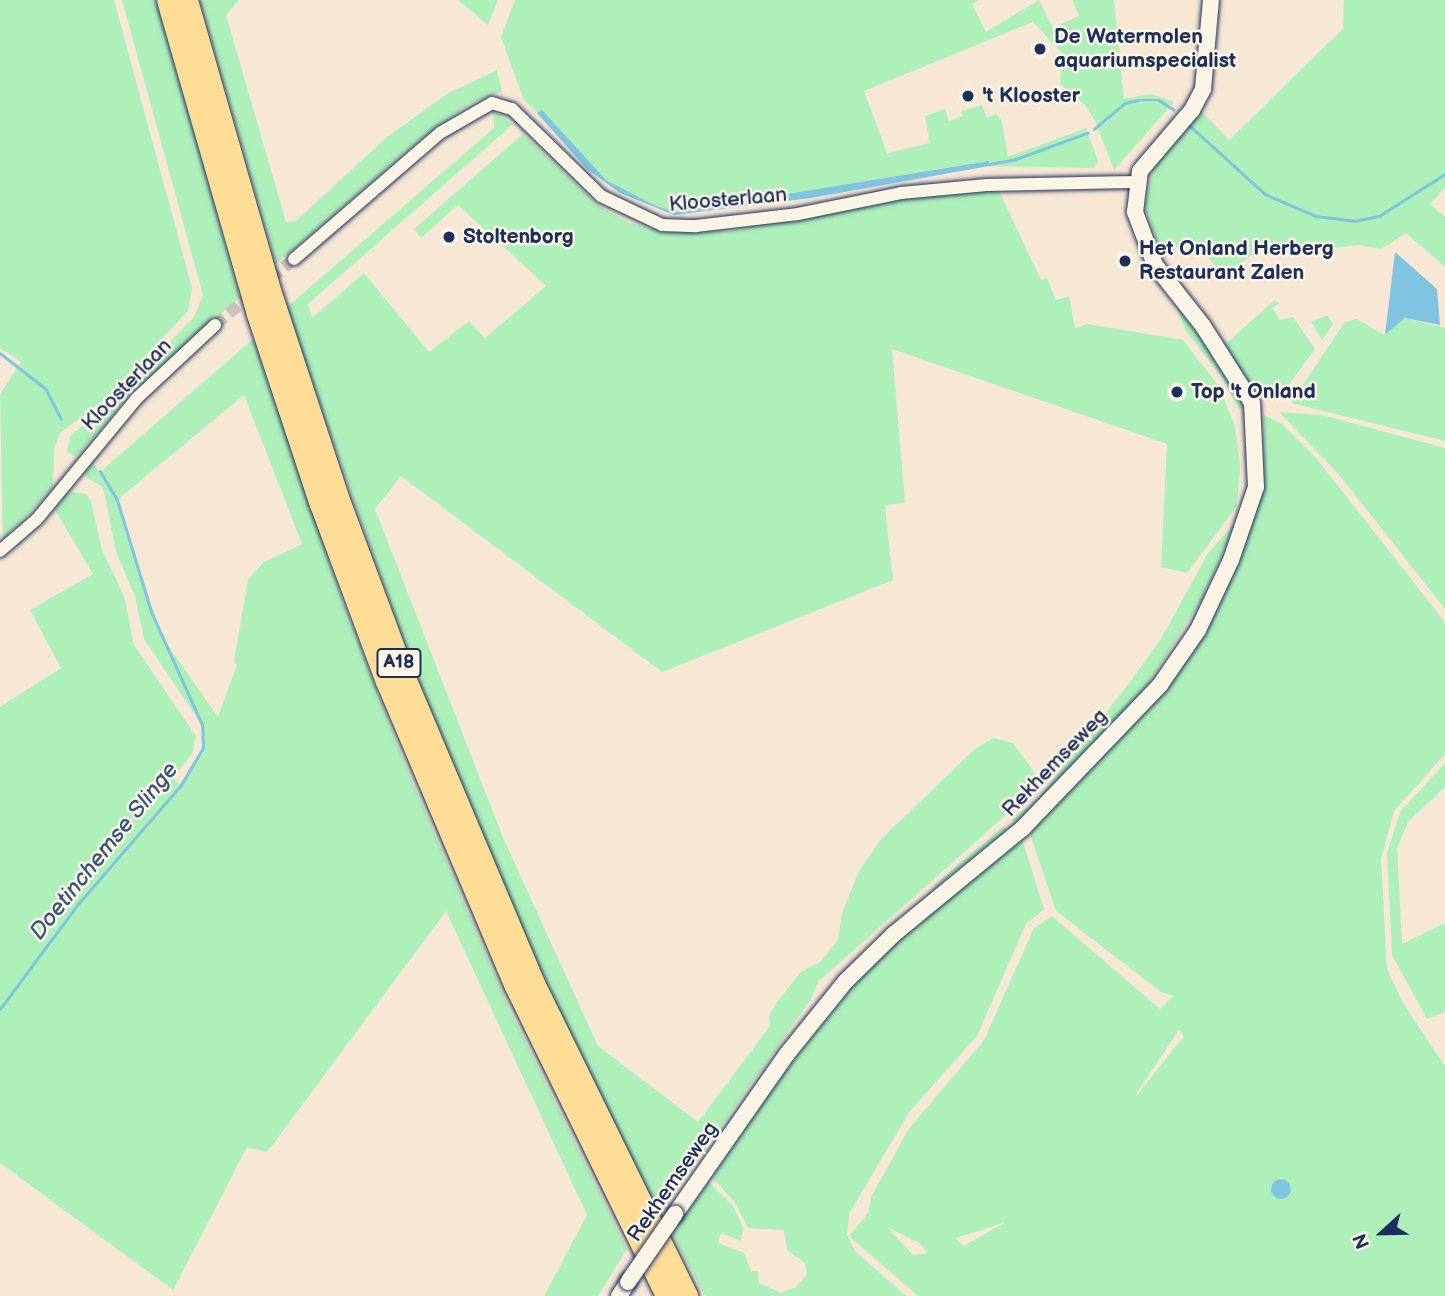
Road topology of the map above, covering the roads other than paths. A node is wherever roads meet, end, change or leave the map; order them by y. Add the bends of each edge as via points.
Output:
1 (167, 0) edge
2 (187, 0) edge
3 (1211, 0) edge
4 (1135, 182) junction
5 (294, 259) tunnel mouth
6 (215, 325) tunnel mouth
7 (0, 551) edge
8 (619, 1296) edge
9 (666, 1296) edge
10 (687, 1296) edge

1 - 9 highway, A18 via 257,314 320,504 386,681 514,986
2 - 10 highway, A18 via 273,299 338,497 406,680 539,993
3 - 4 street via 1203,89 1192,110 1150,155
4 - 5 street, Kloosterlaan via 987,185 901,193 798,214 662,225 601,196 512,109 492,103 429,141
4 - 8 street, Rekhemseweg, bridge via 1135,212 1155,265 1203,326 1252,402 1256,487 1231,560 1198,630 1160,685 1023,828 894,934 846,981 788,1055
6 - 7 street, Kloosterlaan via 137,398 37,519

